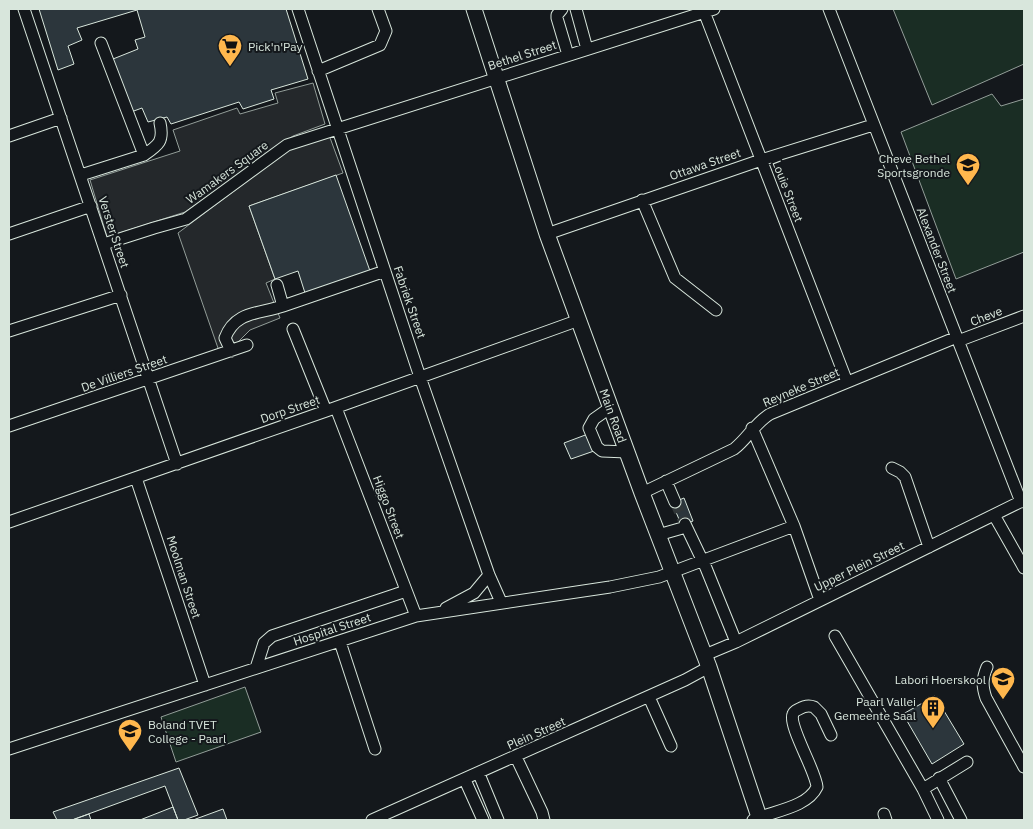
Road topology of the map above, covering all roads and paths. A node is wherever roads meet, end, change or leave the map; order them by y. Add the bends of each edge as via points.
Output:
1 (24, 9) edge
2 (298, 9) edge
3 (378, 9) edge
4 (474, 9) edge
5 (562, 9) edge
6 (576, 9) edge
7 (829, 9) edge
8 (707, 10) edge
9 (101, 44) dead end
10 (587, 49) junction
11 (568, 55) junction
12 (318, 71) junction
13 (496, 78) junction
14 (61, 118) junction
15 (160, 123) dead end
16 (873, 125) junction
17 (337, 128) junction
18 (9, 136) edge
19 (144, 155) junction
20 (761, 160) junction
21 (81, 175) junction
22 (642, 200) junction
23 (91, 206) junction
24 (9, 234) edge
25 (547, 234) junction
26 (104, 244) junction
27 (385, 271) junction
28 (277, 285) dead end
29 (121, 295) junction
30 (283, 306) junction
31 (716, 310) dead end
32 (1024, 316) edge
33 (580, 320) junction
34 (293, 329) dead end
35 (9, 331) edge
36 (958, 339) junction
37 (247, 345) dead end
38 (231, 351) junction
39 (420, 377) junction
40 (149, 379) junction
41 (847, 382) junction
42 (611, 407) junction
43 (331, 410) junction
44 (9, 426) edge
45 (752, 428) junction
46 (627, 452) junction
47 (177, 464) junction
48 (892, 468) dead end
49 (136, 478) junction
50 (666, 481) junction
51 (642, 493) junction
52 (1022, 501) edge
53 (675, 502) tunnel mouth
54 (994, 515) junction
55 (9, 522) edge
56 (794, 526) junction
57 (658, 535) junction
58 (929, 547) junction
59 (702, 560) junction
60 (1024, 568) edge
61 (674, 573) junction
62 (489, 575) junction
63 (406, 591) junction
64 (820, 600) junction
65 (501, 602) junction
66 (436, 613) junction
67 (416, 616) junction
68 (835, 636) dead end
69 (340, 642) junction
70 (736, 642) junction
71 (707, 661) junction
72 (986, 667) dead end
73 (256, 668) junction
74 (205, 684) junction
75 (649, 697) junction
76 (830, 735) dead end
77 (671, 746) dead end
78 (9, 749) edge
79 (375, 749) dead end
80 (516, 757) junction
81 (966, 762) dead end
82 (1024, 767) edge
83 (479, 774) junction
84 (939, 778) junction
85 (465, 780) junction
86 (923, 789) junction
87 (757, 819) edge
88 (372, 820) edge
89 (483, 820) edge
90 (498, 820) edge
91 (544, 820) edge
92 (938, 820) edge
93 (961, 820) edge

1 - 14 street, Verster Street
2 - 12 street, Fabriek Street
3 - 12 street via 386,31 380,45
4 - 13 main road, Main Road
5 - 11 street via 556,18
6 - 10 street
7 - 16 street, Alexander Street
8 - 10 street, Bethel Street
8 - 20 street, Louie Street
9 - 19 street
10 - 11 street, Bethel Street
11 - 13 street, Bethel Street
12 - 17 street, Fabriek Street
13 - 17 street, Bethel Street
13 - 25 main road, Main Road
14 - 18 street
14 - 21 street, Verster Street
15 - 19 street via 160,142
16 - 20 street, Ottawa Street
16 - 36 street, Alexander Street
17 - 26 street, Wamakers Square via 287,144 186,220
17 - 27 street, Fabriek Street
19 - 21 street
20 - 22 street, Ottawa Street
20 - 41 street, Louie Street
21 - 23 street, Verster Street
22 - 25 street, Ottawa Street
22 - 31 street via 675,278
23 - 24 street
23 - 26 street, Verster Street
25 - 33 main road, Main Road
26 - 29 street, Verster Street
27 - 30 street
27 - 39 street, Fabriek Street
28 - 30 street
29 - 35 street
29 - 40 street, Verster Street
30 - 38 street via 247,315 232,324 225,338
32 - 36 street, Cheve
33 - 39 street, Dorp Street
33 - 42 main road, Main Road
34 - 43 street, Higgo Street
36 - 41 street, Reyneke Street
36 - 52 street, Alexander Street
37 - 38 street, De Villiers Street
38 - 40 street, De Villiers Street
39 - 43 street, Dorp Street
39 - 62 street, Fabriek Street
40 - 44 street, De Villiers Street
40 - 47 street, Verster Street
41 - 45 street, Reyneke Street via 770,414
42 - 46 main road, Main Road
42 - 46 street via 594,419 590,428 602,451
43 - 47 street, Dorp Street
43 - 63 street, Higgo Street
45 - 50 street, Reyneke Street via 734,448
45 - 56 street
46 - 51 main road, Main Road
47 - 49 street, Dorp Street
48 - 58 street via 900,472 907,482
49 - 55 street, Dorp Street
49 - 74 street, Moolman Street
50 - 51 street, Reyneke Street
50 - 53 street
51 - 57 main road, Main Road
52 - 54 street, Upper Plein Street
54 - 58 street, Upper Plein Street
54 - 60 street
56 - 59 street, Hospital Street
56 - 64 street
57 - 59 street via 686,526
57 - 61 main road, Main Road
58 - 64 street, Upper Plein Street
59 - 61 street, Hospital Street
59 - 70 street
61 - 65 street, Hospital Street via 610,587
61 - 71 main road, Main Road
62 - 65 street, Fabriek Street
62 - 66 street via 480,588
63 - 67 street, Higgo Street
63 - 73 street via 272,636 264,643
64 - 70 street, Upper Plein Street
65 - 66 street, Hospital Street
66 - 67 street, Hospital Street
67 - 69 street, Hospital Street
68 - 86 street
69 - 73 street, Hospital Street
69 - 79 street
70 - 71 street, Upper Plein Street
71 - 75 street, Plein Street via 685,680
71 - 87 main road, Main Road
72 - 82 street via 982,686 986,698
73 - 74 street, Hospital Street
74 - 78 street, Hospital Street
75 - 77 street
75 - 80 street, Plein Street
76 - 87 street via 821,714 814,707 803,706 793,713 795,729 817,787 812,796 801,802
80 - 83 street, Plein Street
80 - 91 street
81 - 84 street
83 - 85 street, Plein Street
83 - 90 street
84 - 86 street
84 - 93 street
85 - 88 street, Plein Street
85 - 89 street
86 - 92 street

